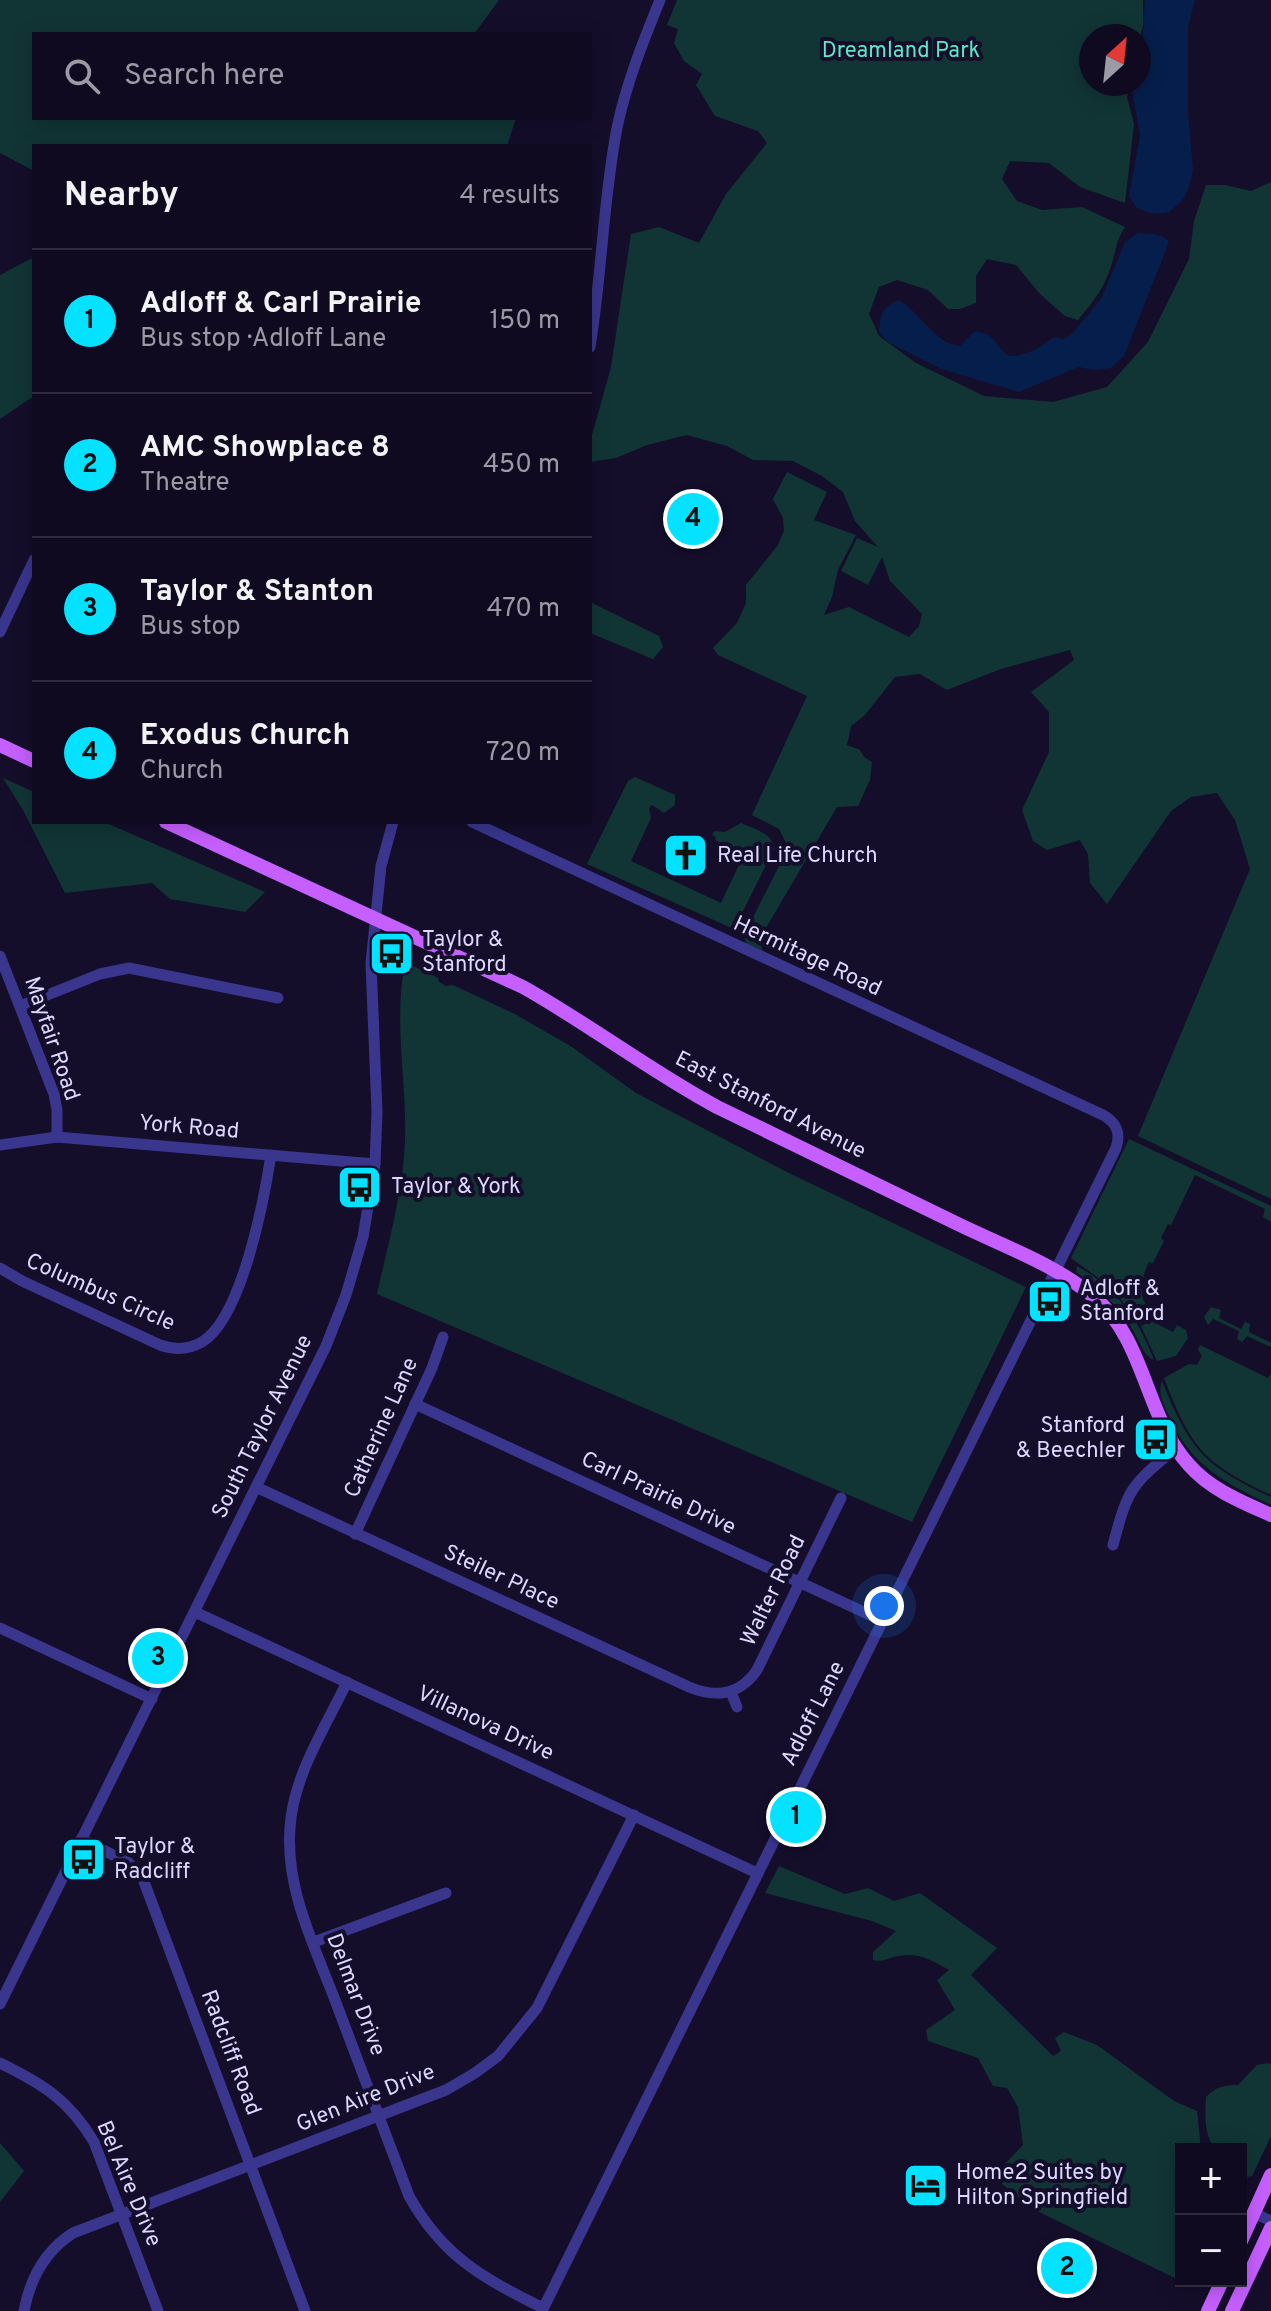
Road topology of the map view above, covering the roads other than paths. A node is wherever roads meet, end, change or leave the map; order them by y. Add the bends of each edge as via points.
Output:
1 (660, 0) edge
2 (592, 329) edge
3 (32, 564) edge
4 (0, 632) edge
5 (0, 745) edge
6 (32, 760) edge
7 (170, 824) edge
8 (392, 824) edge
9 (476, 824) edge
10 (374, 918) junction
11 (0, 956) edge
12 (278, 998) dead end
13 (20, 1006) junction
14 (1119, 1134) joint
15 (57, 1137) junction
16 (0, 1145) edge
17 (271, 1155) junction
18 (375, 1164) junction
19 (0, 1268) edge
20 (1054, 1272) junction
21 (443, 1337) dead end
22 (415, 1404) junction
23 (1175, 1449) junction
24 (256, 1487) junction
25 (841, 1498) dead end
26 (1271, 1515) edge
27 (355, 1534) junction
28 (1113, 1545) dead end
29 (800, 1582) junction
30 (195, 1612) junction
31 (883, 1621) junction
32 (0, 1628) edge
33 (347, 1682) junction
34 (731, 1692) junction
35 (152, 1699) junction
36 (737, 1707) dead end
37 (634, 1815) junction
38 (81, 1839) junction
39 (757, 1873) junction
40 (446, 1893) dead end
41 (314, 1942) junction
42 (0, 2004) edge
43 (0, 2063) edge
44 (379, 2117) junction
45 (251, 2165) junction
46 (1271, 2175) edge
47 (1266, 2198) edge
48 (1254, 2213) junction
49 (121, 2214) junction
50 (1271, 2221) edge
51 (1247, 2228) edge
52 (1271, 2228) edge
53 (1219, 2287) edge
54 (542, 2310) edge
55 (24, 2311) edge
56 (158, 2311) edge
57 (305, 2311) edge
58 (1208, 2311) edge
59 (1232, 2311) edge

1 - 2 street via 618,124
3 - 4 street
5 - 6 main road
7 - 10 main road, East Stanford Avenue
8 - 10 street, South Taylor Avenue
9 - 14 street, Hermitage Road via 1103,1115
10 - 18 street, South Taylor Avenue
10 - 20 main road, East Stanford Avenue via 523,987 717,1107
11 - 13 street, Mayfair Road
12 - 13 street via 129,968
13 - 15 street, Mayfair Road via 54,1094
14 - 20 street, Adloff Lane
15 - 16 street, York Road
15 - 17 street, York Road
17 - 18 street, York Road
17 - 19 street, Columbus Circle via 240,1281 217,1328 202,1342 168,1348
18 - 24 street, South Taylor Avenue via 363,1237 346,1295
20 - 23 main road, East Stanford Avenue via 1098,1300 1120,1326
20 - 31 street, Adloff Lane
21 - 22 street, Catherine Lane
22 - 27 street, Catherine Lane
22 - 29 street, Carl Prairie Drive
23 - 26 main road, East Stanford Avenue via 1210,1484
23 - 28 street via 1133,1487
24 - 27 street, Steiler Place
24 - 30 street, South Taylor Avenue
25 - 29 street, Walter Road
27 - 34 street, Steiler Place via 700,1692
29 - 31 street, Carl Prairie Drive
29 - 34 street, Walter Road via 757,1670
30 - 33 street, Villanova Drive
30 - 35 street, South Taylor Avenue
31 - 39 street, Adloff Lane
32 - 35 street
33 - 37 street, Villanova Drive
33 - 41 street, Delmar Drive via 299,1784 290,1827 294,1881
34 - 36 street
35 - 38 street, South Taylor Avenue
37 - 39 street, Villanova Drive
37 - 44 street, Glen Aire Drive via 537,2008 498,2056 446,2090
38 - 42 street, South Taylor Avenue
38 - 45 street, Radcliff Road via 129,1863 143,1879
39 - 54 street, Adloff Lane
40 - 41 street
41 - 44 street, Delmar Drive
43 - 49 street, Bel Aire Drive via 48,2089 82,2122
44 - 45 street, Glen Aire Drive
44 - 54 street, Delmar Drive via 409,2196 435,2237 470,2269
45 - 49 street, Glen Aire Drive
45 - 57 street, Radcliff Road
46 - 47 main road
47 - 48 main road
48 - 50 street
48 - 51 main road
49 - 55 street, Glen Aire Drive via 73,2233 54,2248 34,2277
49 - 56 street, Bel Aire Drive
52 - 59 main road
53 - 58 main road

